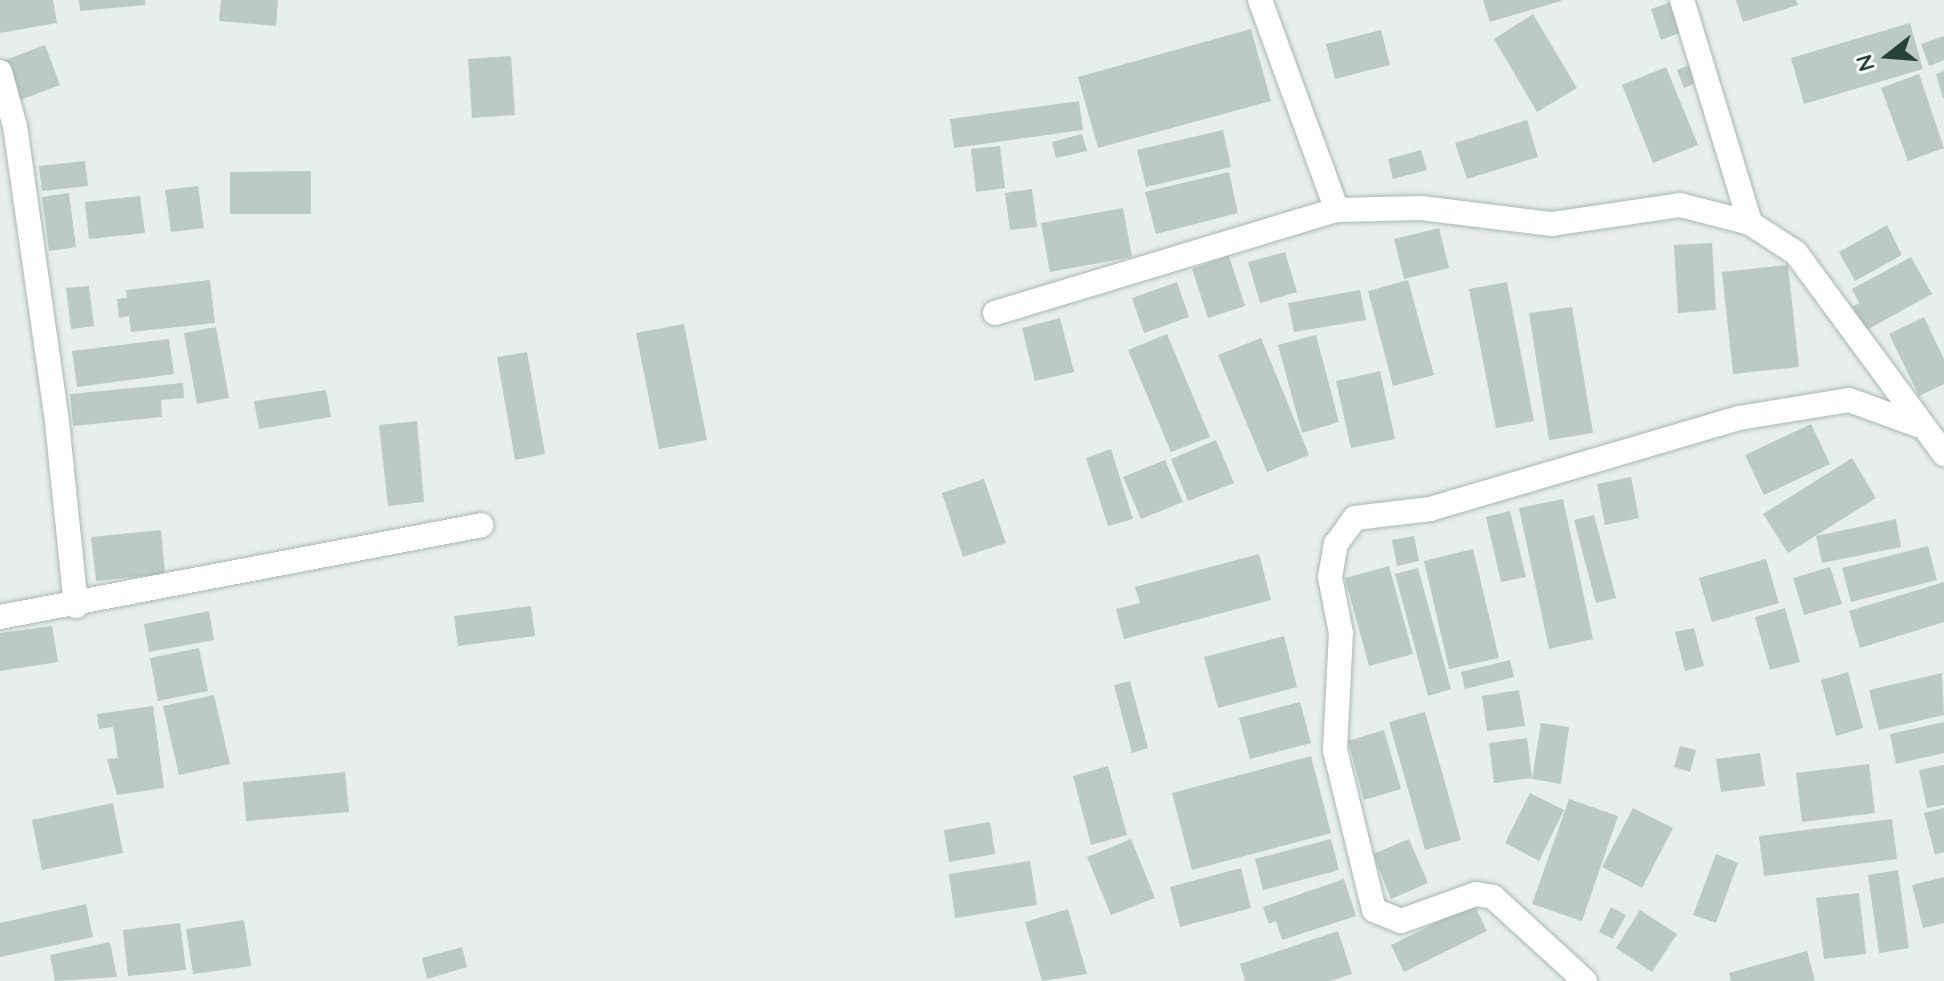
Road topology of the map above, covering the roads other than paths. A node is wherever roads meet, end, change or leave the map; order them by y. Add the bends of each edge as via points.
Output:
1 (1260, 0) edge
2 (1682, 0) edge
3 (0, 72) edge
4 (7, 129) edge
5 (1337, 210) junction
6 (1750, 223) junction
7 (995, 313) dead end
8 (1918, 425) junction
9 (1944, 454) edge
10 (481, 525) dead end
11 (76, 606) junction
12 (0, 617) edge
13 (1585, 981) edge

1 - 5 street
2 - 6 street
3 - 4 street
4 - 11 street
5 - 6 street via 1421,208 1552,224 1680,205
5 - 7 street
6 - 8 street via 1796,253
8 - 9 street
8 - 13 street via 1849,400 1739,418 1430,509 1355,518 1336,544 1330,577 1341,633 1335,750 1374,910 1401,921 1476,894 1493,897
10 - 11 street
11 - 12 street

